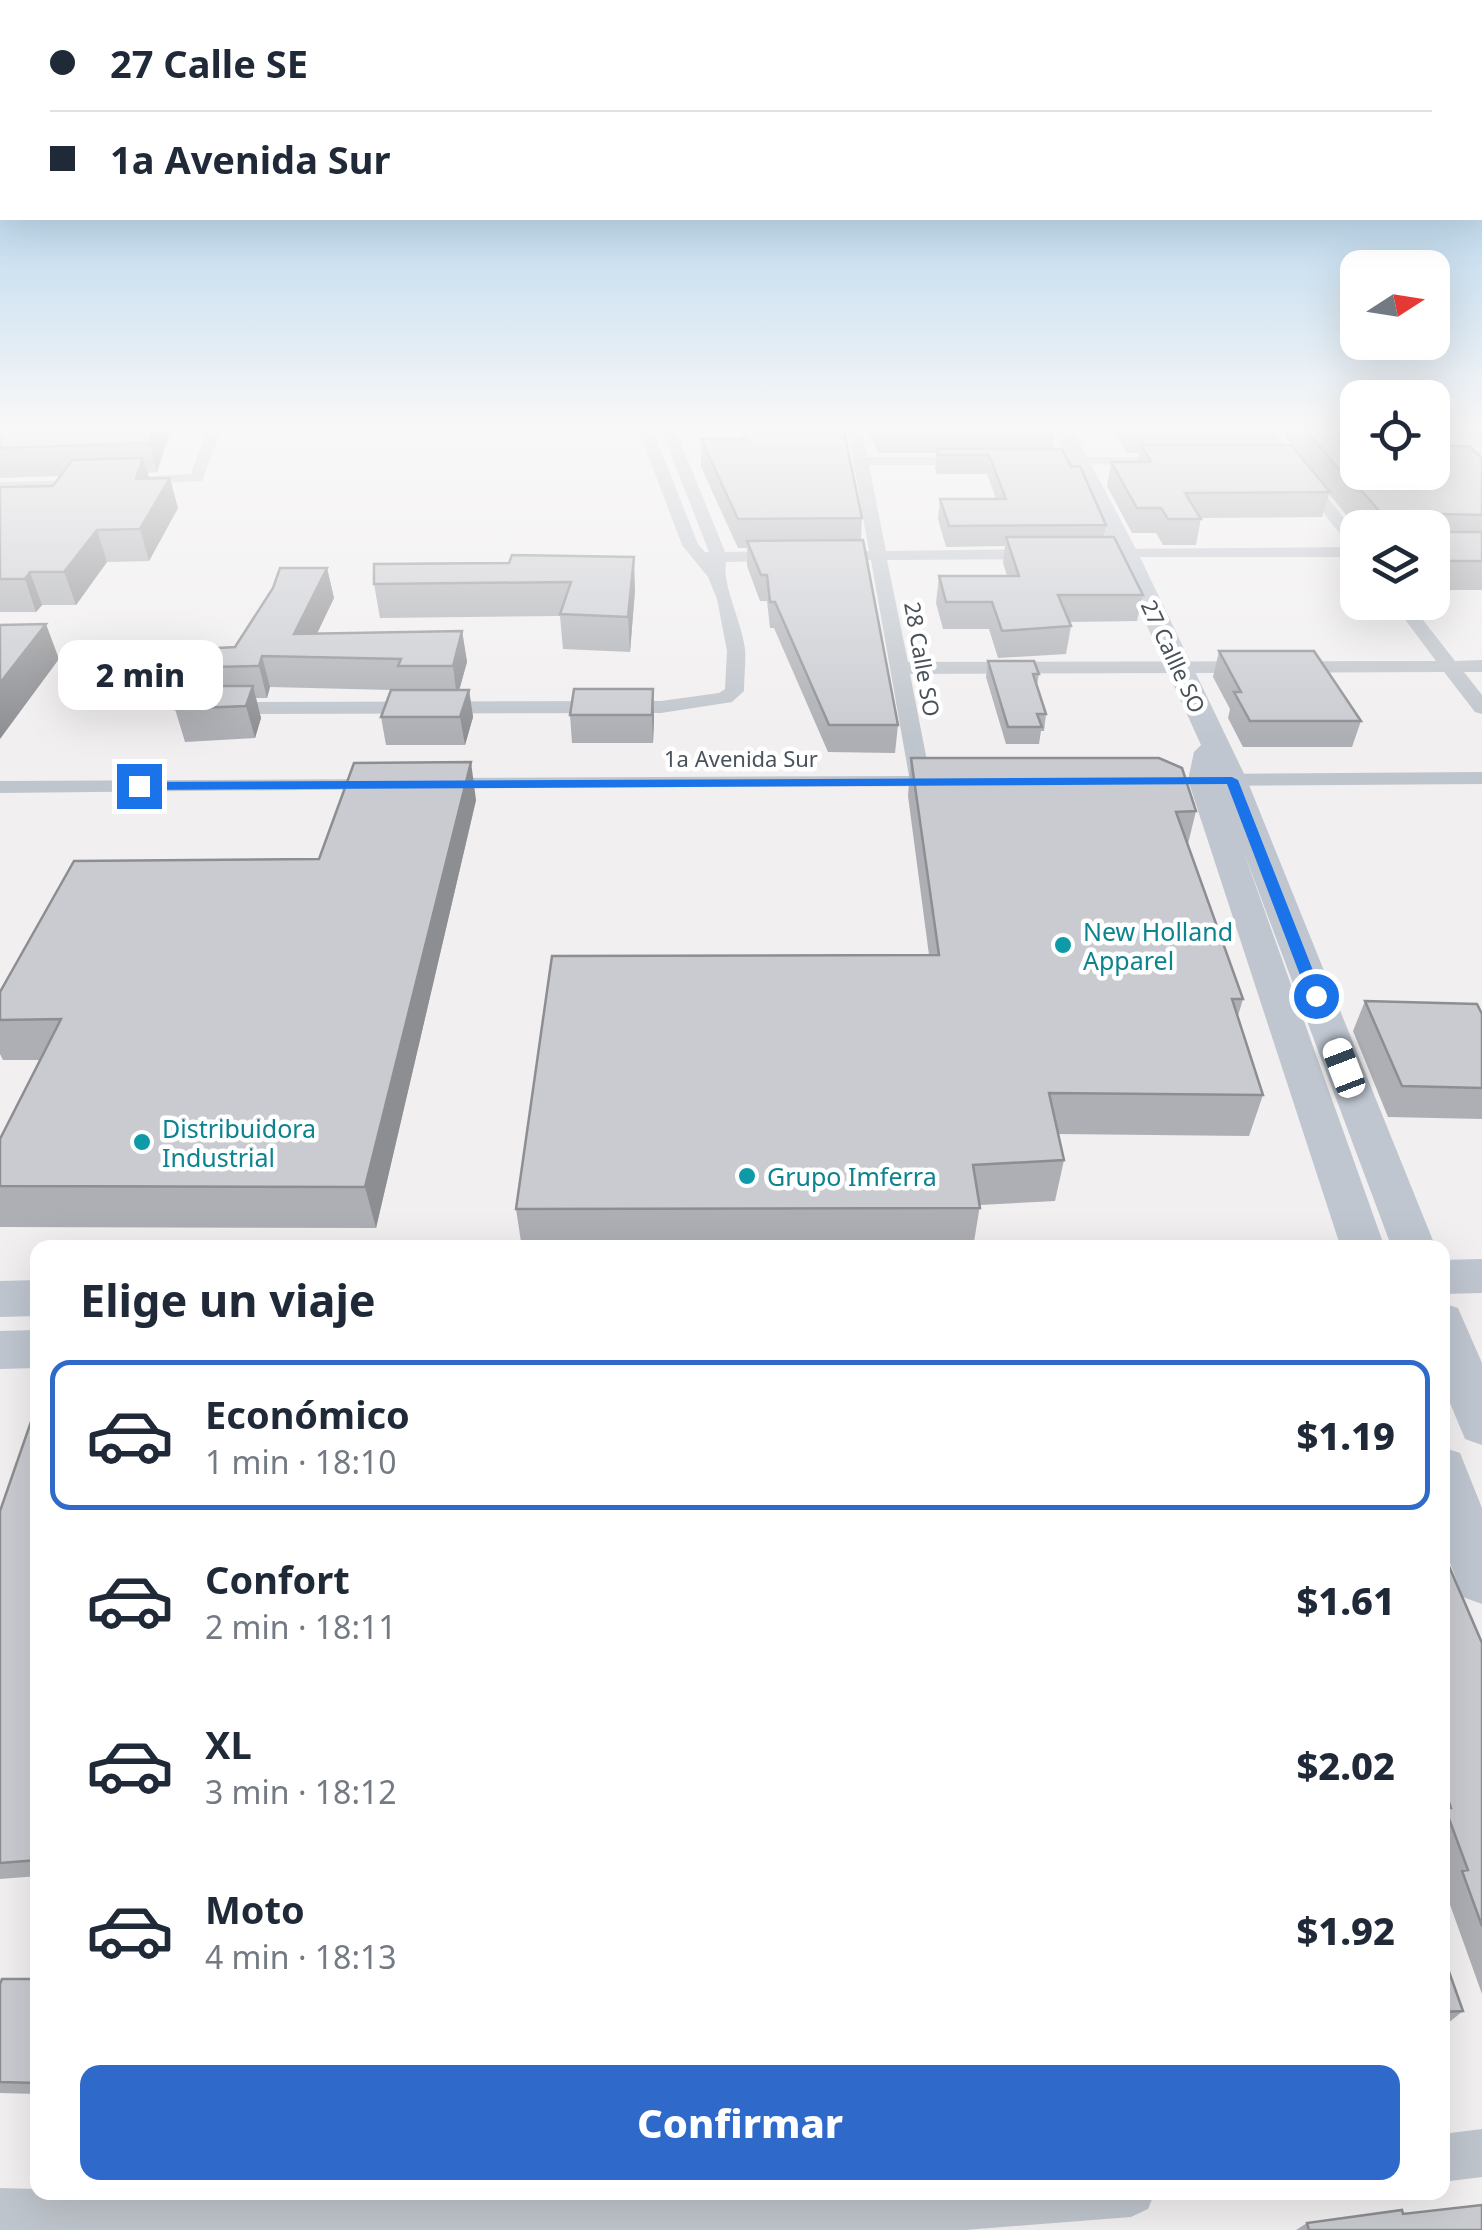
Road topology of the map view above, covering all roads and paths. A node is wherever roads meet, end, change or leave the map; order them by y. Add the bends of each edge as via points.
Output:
1 (685, 530) edge
2 (703, 530) edge
3 (875, 530) edge
4 (1114, 530) edge
5 (1340, 550) edge
6 (1051, 554) edge
7 (1088, 554) edge
8 (1126, 554) junction
9 (880, 555) junction
10 (712, 563) junction
11 (1414, 620) edge
12 (1178, 666) junction
13 (1450, 666) junction
14 (1482, 666) edge
15 (902, 668) junction
16 (222, 708) edge
17 (1482, 708) edge
18 (1482, 778) edge
19 (1206, 780) junction
20 (922, 782) junction
21 (959, 782) edge
22 (0, 787) edge
23 (1360, 1240) edge
24 (1410, 1240) edge
25 (1482, 1276) edge
26 (1450, 1277) edge
27 (30, 1298) edge
28 (0, 1299) edge
29 (1453, 1324) edge
30 (30, 1349) edge
31 (0, 1350) edge
32 (1482, 1424) edge
33 (1450, 1491) edge
34 (1482, 1579) edge
35 (1482, 2152) edge
36 (1450, 2157) edge
37 (1047, 2200) edge
38 (143, 2212) edge
39 (0, 2213) edge

1 - 10 street
2 - 10 street
3 - 9 street, 28 Calle SO
4 - 8 main road, 27 Callle SO
5 - 8 street
6 - 9 street
7 - 8 street
8 - 12 main road, 27 Callle SO
9 - 10 street
9 - 15 street, 28 Calle SO
10 - 16 street via 736,651 734,691 725,698 661,707
11 - 13 street
12 - 13 street
12 - 15 street
12 - 19 main road, 27 Callle SO via 1212,738
13 - 14 street
13 - 17 street
15 - 20 street, 28 Calle SO
18 - 19 street
19 - 23 main road
19 - 24 main road
20 - 21 street, 1a Avenida Sur
20 - 22 street, 1a Avenida Sur
25 - 26 main road
27 - 28 main road
29 - 32 main road
30 - 31 main road
33 - 34 main road
35 - 36 street
37 - 38 street via 703,2218 460,2222
38 - 39 street

